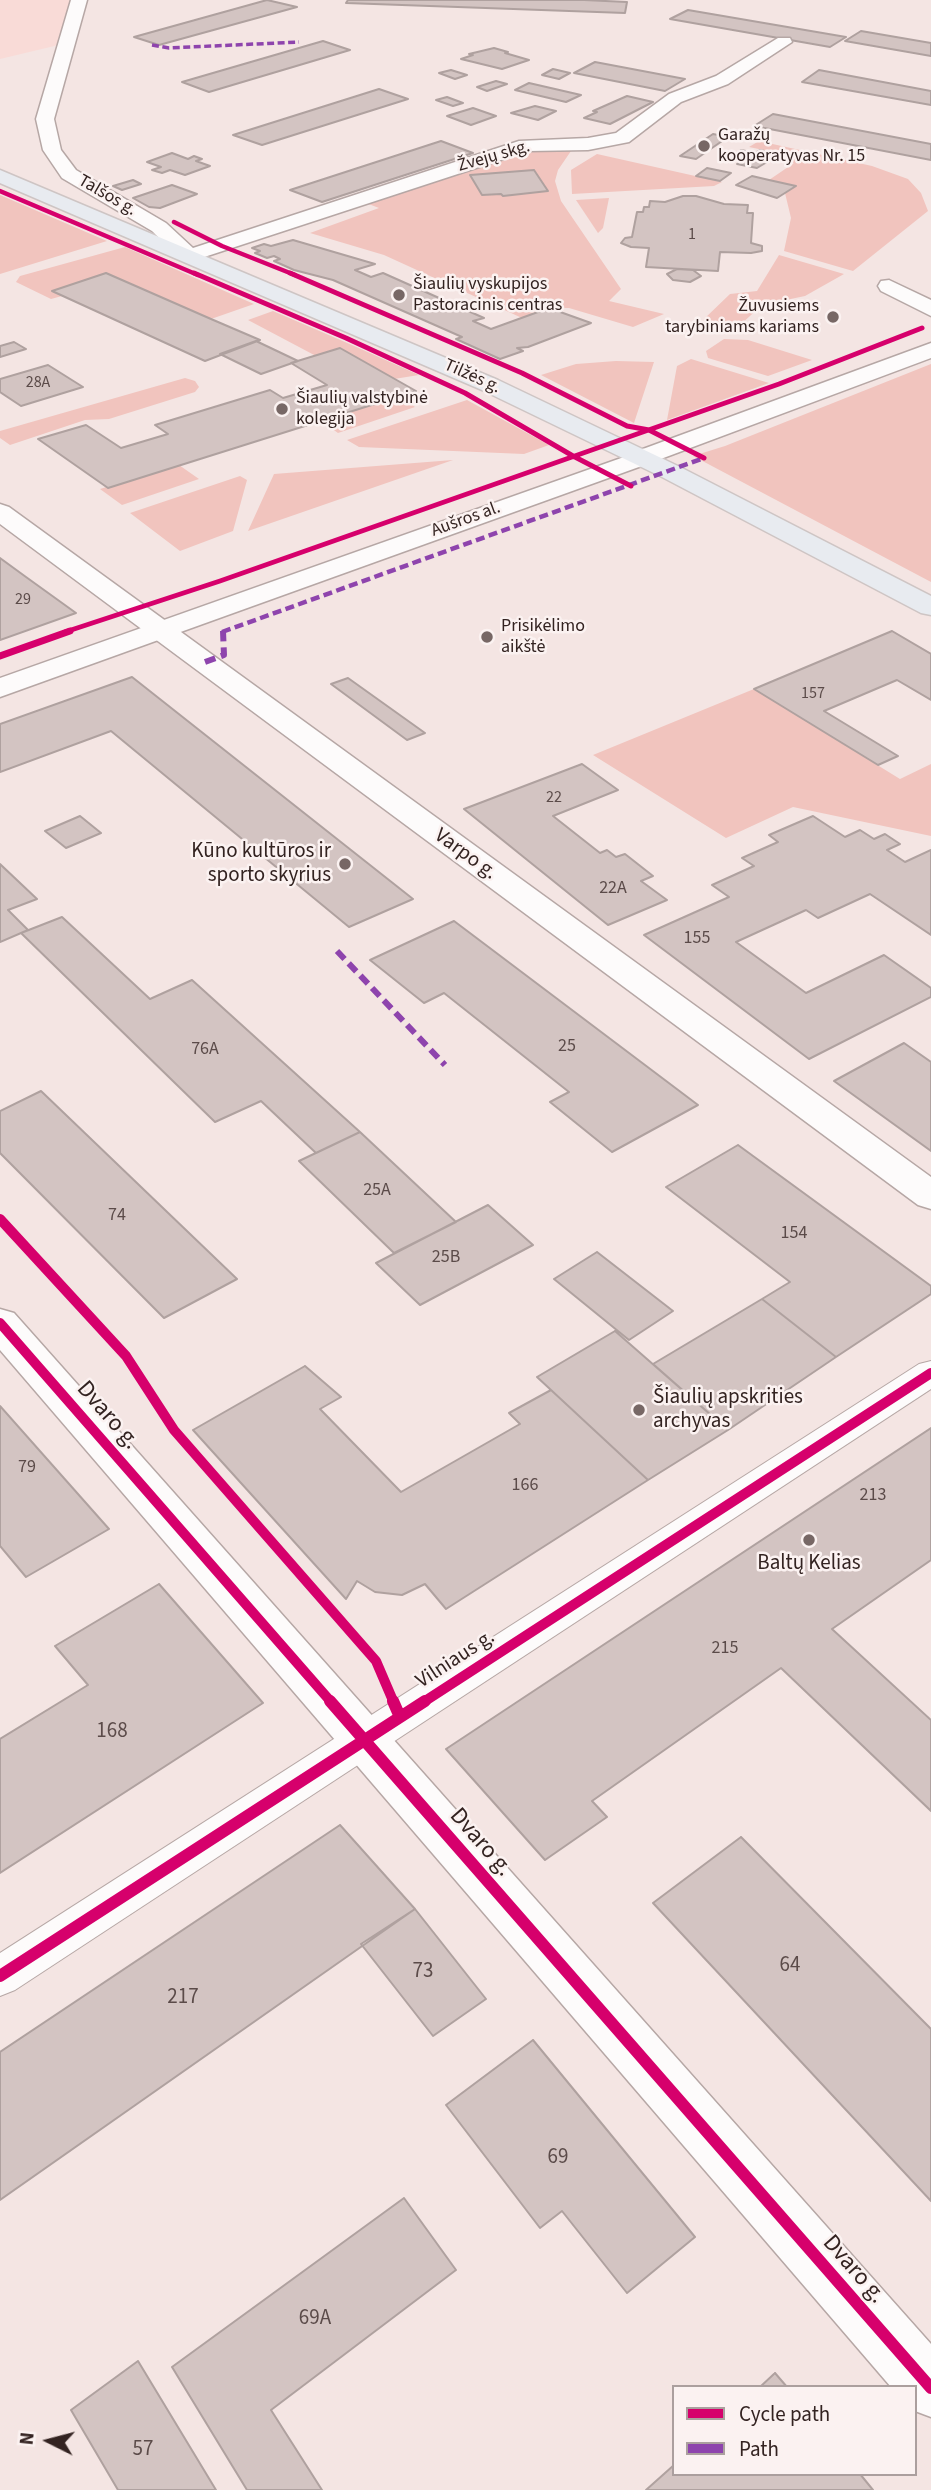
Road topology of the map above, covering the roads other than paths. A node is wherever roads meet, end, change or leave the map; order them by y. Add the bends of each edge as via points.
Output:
1 (79, 0) edge
2 (784, 42) dead end
3 (0, 176) edge
4 (189, 257) junction
5 (889, 286) dead end
6 (931, 309) edge
7 (931, 350) edge
8 (641, 458) junction
9 (0, 512) edge
10 (931, 607) edge
11 (158, 630) junction
12 (0, 688) edge
13 (931, 1196) edge
14 (0, 1323) edge
15 (931, 1373) edge
16 (364, 1740) junction
17 (0, 1976) edge
18 (931, 2388) edge

1 - 4 street, Talšos g. via 45,119 52,150 69,174 159,227
2 - 4 street, Žvejų skg. via 722,80 676,99 622,138 588,144 526,145
3 - 4 highway, Tilžės g.
4 - 8 highway, Tilžės g. via 403,346
5 - 6 street
7 - 8 street, Aušros al.
8 - 10 highway, Tilžės g.
8 - 11 street, Aušros al.
9 - 11 street, Varpo g.
11 - 12 street, Aušros al.
11 - 13 street, Varpo g.
14 - 16 street, Dvaro g.
15 - 16 street, Vilniaus g.
16 - 17 street, Vilniaus g.
16 - 18 street, Dvaro g.

